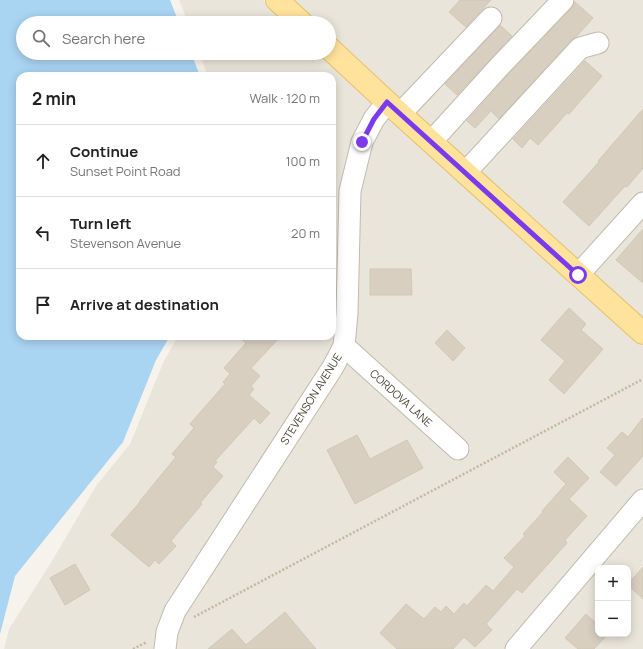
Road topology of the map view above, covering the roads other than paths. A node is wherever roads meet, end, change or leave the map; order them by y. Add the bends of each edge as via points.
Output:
1 (277, 0) edge
2 (563, 0) edge
3 (294, 16) edge
4 (491, 18) dead end
5 (598, 43) dead end
6 (336, 55) edge
7 (393, 108) junction
8 (431, 142) junction
9 (465, 173) junction
10 (643, 203) edge
11 (578, 275) junction
12 (643, 333) edge
13 (344, 346) junction
14 (458, 449) dead end
15 (643, 500) edge
16 (166, 640) edge
17 (516, 649) edge

1 - 3 main road
2 - 8 street
4 - 7 street, STEVENSON AVENUE
5 - 9 street via 580,48
6 - 7 main road
7 - 8 main road
7 - 13 street, STEVENSON AVENUE via 374,119 362,142 350,191
8 - 9 main road
9 - 11 main road
10 - 11 street
11 - 12 main road
13 - 14 street, CORDOVA LANE
13 - 16 street, STEVENSON AVENUE via 333,367 175,611
15 - 17 street

